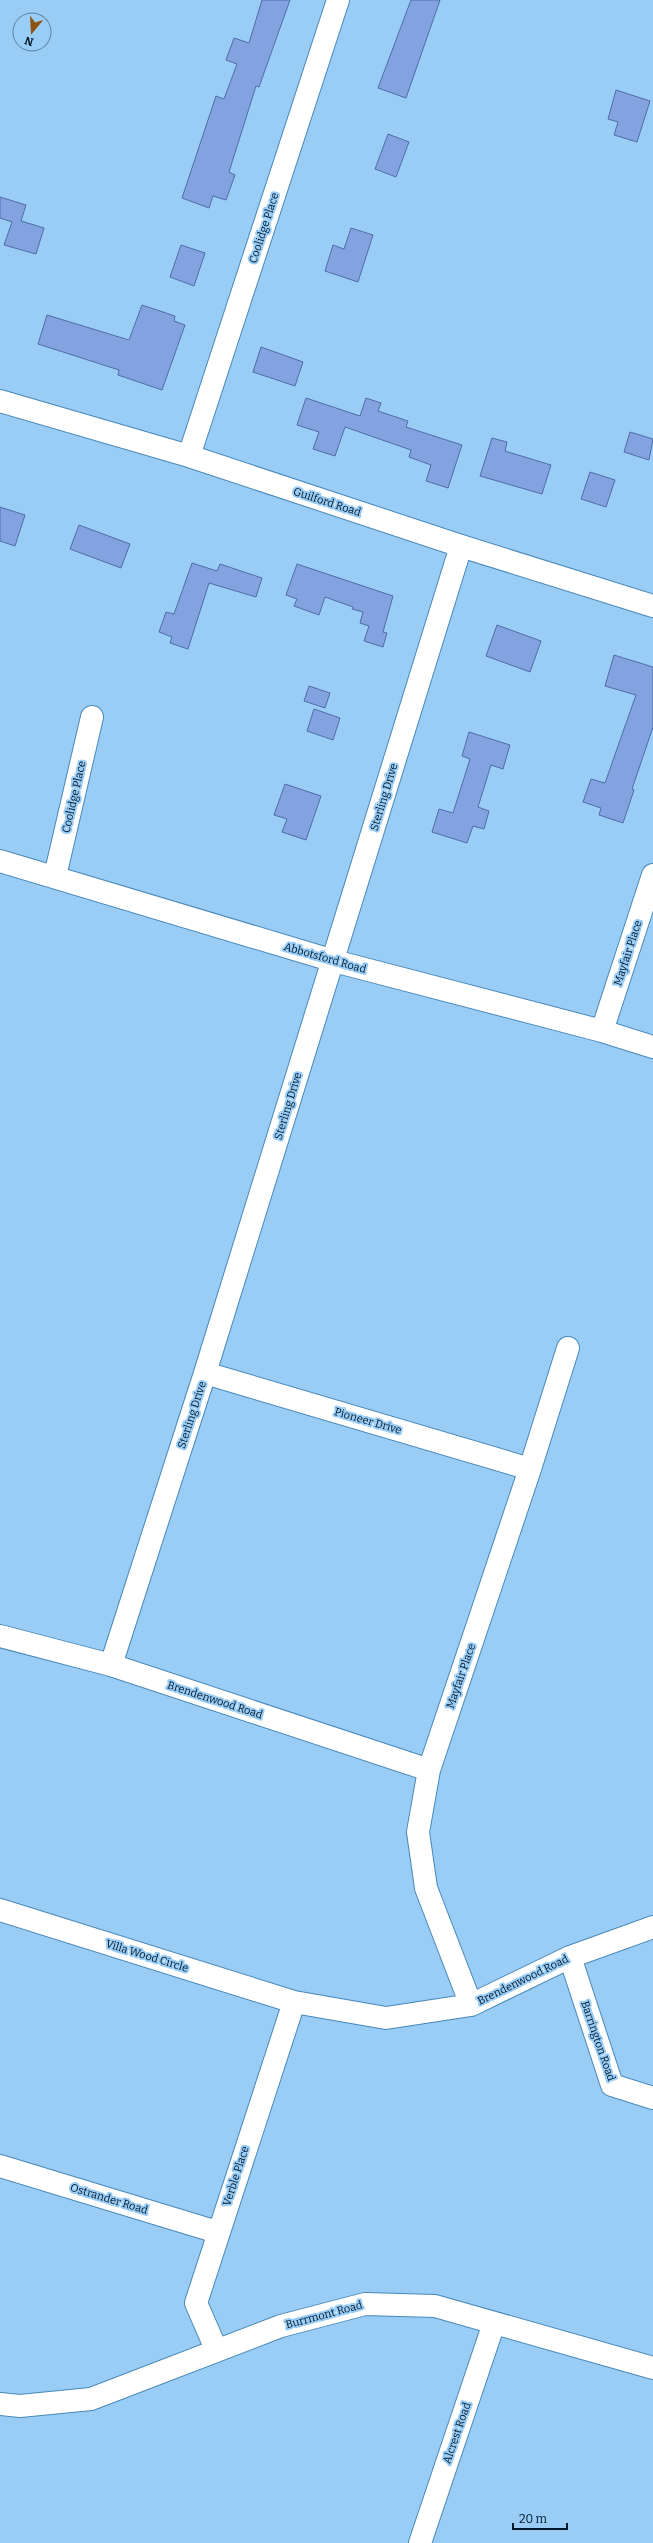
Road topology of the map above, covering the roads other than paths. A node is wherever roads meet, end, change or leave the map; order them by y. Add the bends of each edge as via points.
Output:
1 (338, 0) edge
2 (0, 401) edge
3 (189, 456) junction
4 (461, 546) junction
5 (653, 606) edge
6 (92, 717) dead end
7 (0, 861) edge
8 (653, 875) edge
9 (55, 876) junction
10 (334, 961) junction
11 (602, 1031) junction
12 (653, 1047) edge
13 (568, 1348) dead end
14 (205, 1373) junction
15 (530, 1469) junction
16 (0, 1636) edge
17 (111, 1665) junction
18 (429, 1770) junction
19 (0, 1910) edge
20 (653, 1927) edge
21 (570, 1957) junction
22 (294, 2002) junction
23 (472, 2005) junction
24 (653, 2098) edge
25 (0, 2166) edge
26 (217, 2232) junction
27 (494, 2323) junction
28 (216, 2349) junction
29 (653, 2368) edge
30 (0, 2404) edge
31 (420, 2543) edge

1 - 3 street, Coolidge Place
2 - 3 street, Guilford Road
3 - 4 street, Guilford Road
4 - 5 street, Guilford Road
4 - 10 street, Sterling Drive
6 - 9 street, Coolidge Place
7 - 9 street, Abbotsford Road
8 - 11 street, Mayfair Place
9 - 10 street, Abbotsford Road
10 - 11 street, Abbotsford Road
10 - 14 street, Sterling Drive
11 - 12 street, Abbotsford Road
13 - 15 street, Mayfair Place
14 - 15 street, Pioneer Drive
14 - 17 street, Sterling Drive
15 - 18 street, Mayfair Place
16 - 17 street, Brendenwood Road
17 - 18 street, Brendenwood Road
18 - 23 street, Mayfair Place via 418,1832 426,1888
19 - 22 street, Villa Wood Circle
20 - 21 street, Brendenwood Road
21 - 23 street, Brendenwood Road
21 - 24 street, Barrington Road via 612,2086
22 - 23 street, Brendenwood Road via 386,2018
22 - 26 street, Verble Place
25 - 26 street, Ostrander Road
26 - 28 street, Verble Place via 196,2303
27 - 28 street, Burrmont Road via 435,2306 365,2304 281,2326
27 - 29 street, Burrmont Road
27 - 31 street, Alcrest Road
28 - 30 street, Burrmont Road via 165,2372 91,2399 20,2406

